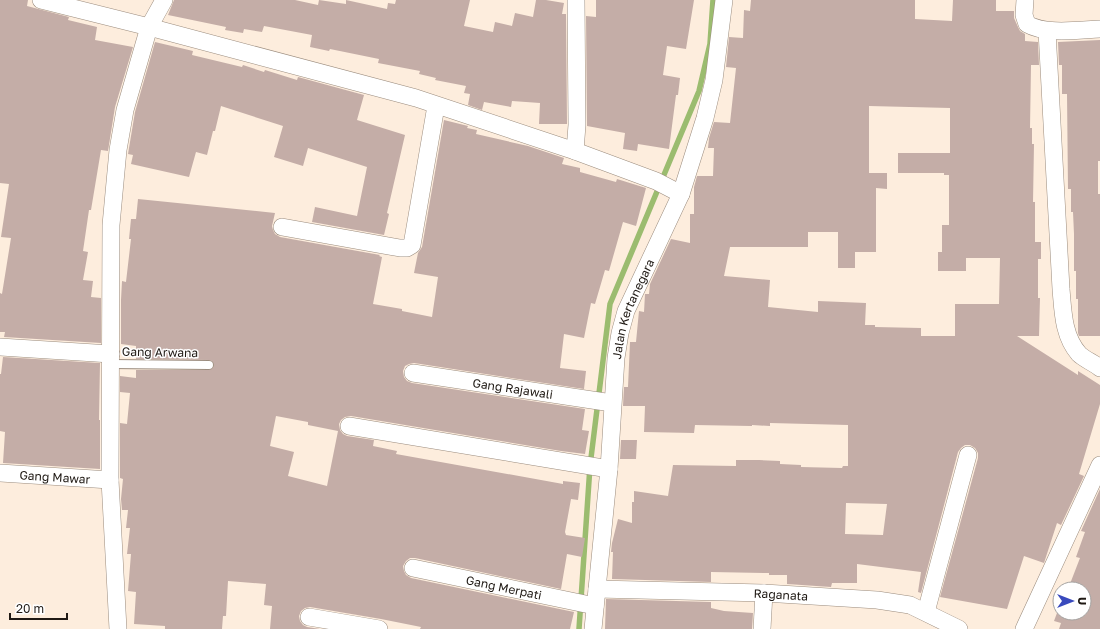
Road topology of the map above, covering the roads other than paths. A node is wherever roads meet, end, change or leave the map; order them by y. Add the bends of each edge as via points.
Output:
1 (41, 0) edge
2 (164, 0) edge
3 (576, 0) edge
4 (724, 0) edge
5 (1025, 0) edge
6 (149, 27) junction
7 (1100, 29) edge
8 (1047, 30) junction
9 (436, 106) junction
10 (575, 151) junction
11 (677, 192) junction
12 (282, 227) dead end
13 (0, 347) edge
14 (1100, 354) edge
15 (1080, 355) junction
16 (111, 359) junction
17 (209, 365) dead end
18 (1100, 368) edge
19 (412, 373) dead end
20 (610, 403) junction
21 (349, 426) dead end
22 (968, 455) dead end
23 (1100, 465) edge
24 (604, 468) junction
25 (0, 473) edge
26 (110, 480) junction
27 (412, 568) dead end
28 (596, 589) junction
29 (764, 593) junction
30 (591, 605) junction
31 (926, 612) junction
32 (309, 617) dead end
33 (118, 629) edge
34 (379, 629) edge
35 (593, 629) edge
36 (762, 629) edge
37 (959, 629) edge
38 (1024, 629) edge

1 - 6 street
2 - 6 street
3 - 10 street
4 - 11 street, Jalan Kertanegara via 714,80 705,118
5 - 8 street via 1026,24
6 - 9 street via 416,98
6 - 16 street via 125,110 118,150 111,225
7 - 8 street
8 - 15 street via 1060,289 1070,341
9 - 10 street
9 - 12 street via 412,245 400,248
10 - 11 street via 656,181
11 - 20 street, Jalan Kertanegara via 626,311
13 - 16 street
14 - 15 street
15 - 18 street
16 - 17 lane, Gang Arwana
16 - 26 street
19 - 20 street, Gang Rajawali
20 - 24 street, Jalan Kertanegara
21 - 24 street
22 - 31 street
23 - 38 street
24 - 28 street, Jalan Kertanegara
25 - 26 street, Gang Mawar
26 - 33 street
27 - 30 street, Gang Merpati
28 - 29 street, Raganata
28 - 30 street, Jalan Kertanegara
29 - 31 street, Raganata via 877,600 910,605
29 - 36 street
30 - 35 street, Jalan Kertanegara
31 - 37 street, Raganata
32 - 34 street

